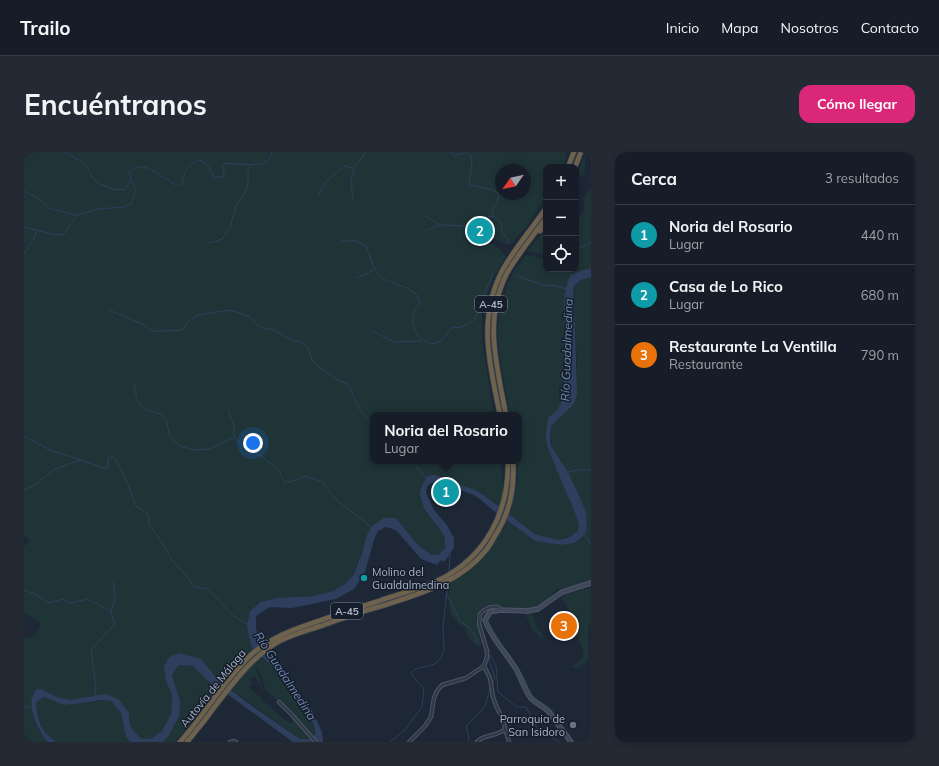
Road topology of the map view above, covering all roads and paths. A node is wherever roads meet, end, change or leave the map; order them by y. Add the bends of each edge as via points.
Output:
1 (574, 152) edge
2 (581, 152) edge
3 (569, 164) edge
4 (576, 164) edge
5 (543, 212) edge
6 (543, 222) edge
7 (543, 228) edge
8 (532, 236) junction
9 (499, 412) edge
10 (505, 412) edge
11 (508, 464) edge
12 (514, 464) edge
13 (509, 490) junction
14 (591, 584) edge
15 (500, 610) junction
16 (484, 666) junction
17 (279, 702) dead end
18 (505, 730) junction
19 (180, 742) edge
20 (188, 742) edge
21 (230, 742) edge
22 (236, 742) edge
23 (316, 742) edge
24 (409, 742) edge
25 (477, 742) edge
26 (509, 742) edge
27 (571, 742) edge

1 - 3 highway
2 - 4 highway
5 - 9 highway, A-45 via 502,271 489,311 489,359
6 - 8 highway, A-45
7 - 8 highway
8 - 10 highway, A-45 via 507,274 495,312 494,352
11 - 13 highway, Autovía de Málaga / A-45
12 - 13 highway, Autovía de Málaga / A-45 via 514,476
13 - 19 highway, Autovía de Málaga / A-45 via 499,516 481,547 460,566 419,588 276,637 252,653 239,667
13 - 20 highway, Autovía de Málaga / A-45 via 508,508 504,519 487,549 475,562 455,577 422,593 278,642 256,657 243,671
14 - 15 street via 562,592 538,608 527,611
15 - 16 street via 498,607 491,607 480,614 479,624 487,651
15 - 27 street via 490,612 485,620 487,625 531,698 546,708
16 - 18 street
16 - 24 street via 466,678 442,685 434,698 431,717
17 - 23 street
18 - 25 street
18 - 26 street
21 - 22 street

